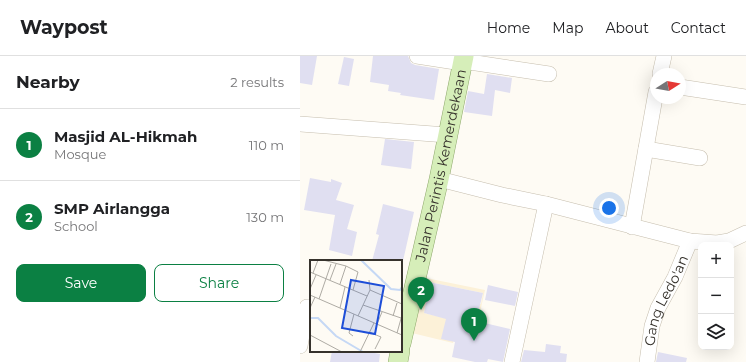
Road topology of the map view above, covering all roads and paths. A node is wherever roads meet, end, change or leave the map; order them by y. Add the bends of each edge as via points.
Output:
1 (417, 56) edge
2 (664, 56) edge
3 (463, 60) edge
4 (661, 68) edge
5 (549, 74) dead end
6 (686, 88) edge
7 (746, 97) edge
8 (654, 104) edge
9 (300, 124) edge
10 (447, 135) junction
11 (646, 149) junction
12 (700, 158) dead end
13 (439, 179) junction
14 (546, 204) junction
15 (632, 227) junction
16 (746, 232) edge
17 (690, 241) junction
18 (306, 307) edge
19 (402, 337) edge
20 (300, 346) edge
21 (399, 352) edge
22 (398, 362) edge
23 (512, 362) edge
24 (647, 362) edge

1 - 3 street
2 - 4 street
3 - 5 street
3 - 10 main road, Jalan Perintis Kemerdekaan
6 - 7 street
8 - 11 street
9 - 10 street
10 - 13 main road, Jalan Perintis Kemerdekaan
11 - 12 street
11 - 15 street
13 - 14 street
13 - 19 main road, Jalan Perintis Kemerdekaan
14 - 15 street
14 - 23 street
15 - 17 street
16 - 17 street via 729,241 717,243
17 - 24 street, Gang Ledo'an via 676,277 658,308 652,326
18 - 20 street
21 - 22 main road, Jalan Perintis Kemerdekaan

